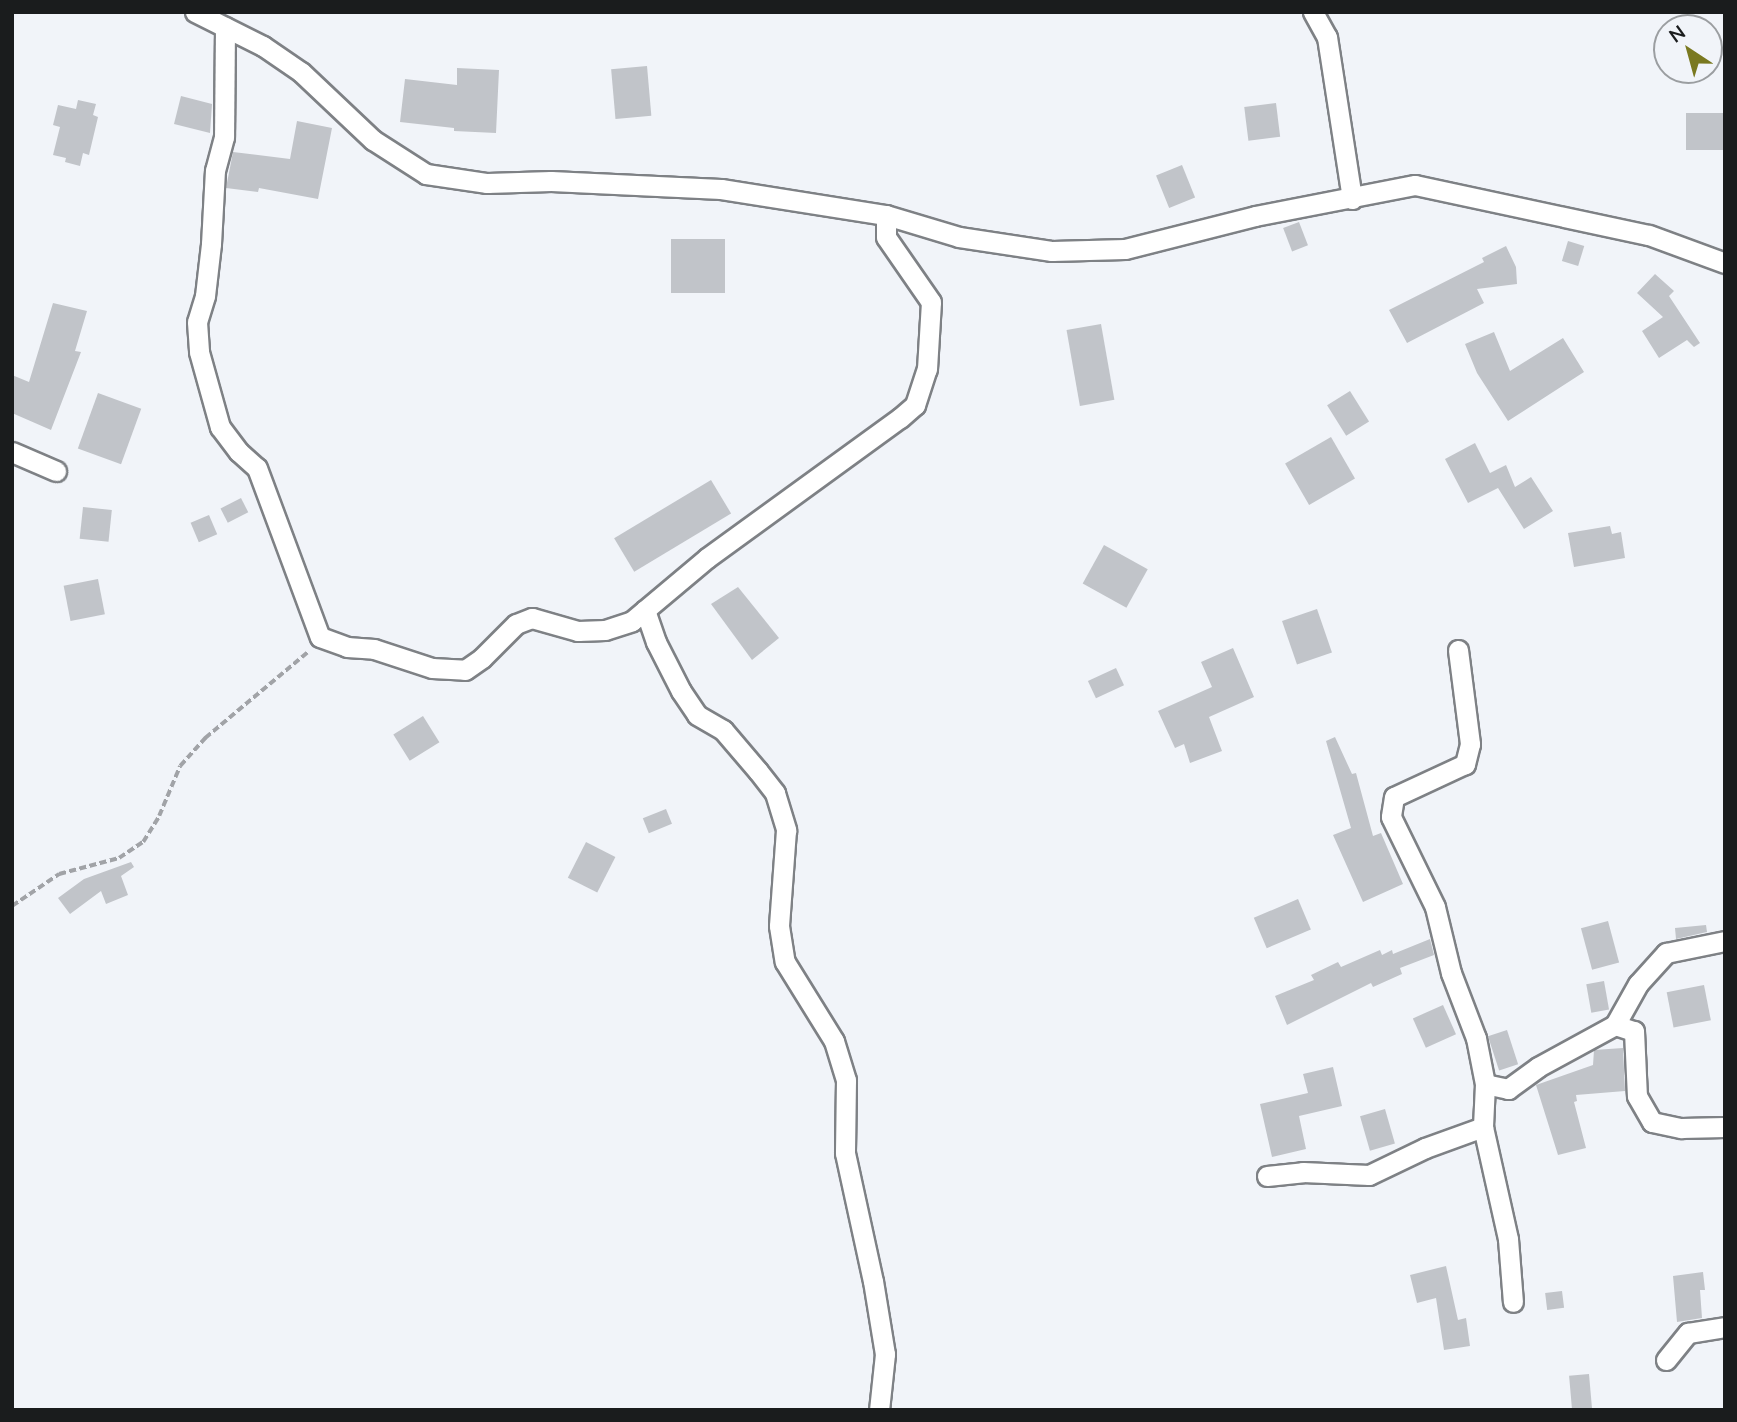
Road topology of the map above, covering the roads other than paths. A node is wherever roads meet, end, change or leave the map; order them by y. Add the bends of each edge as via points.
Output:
1 (195, 12) edge
2 (1313, 12) edge
3 (225, 27) junction
4 (1352, 199) junction
5 (886, 215) junction
6 (1725, 263) edge
7 (12, 452) edge
8 (56, 471) dead end
9 (645, 610) junction
10 (1458, 650) dead end
11 (1725, 941) edge
12 (1615, 1025) junction
13 (1485, 1084) junction
14 (1483, 1127) junction
15 (1725, 1127) edge
16 (1267, 1176) dead end
17 (1513, 1302) dead end
18 (1725, 1327) edge
19 (1665, 1360) dead end
20 (879, 1410) edge

1 - 3 street
2 - 4 street via 1327,37
3 - 5 street via 301,72 373,140 426,174 487,183 721,188
3 - 9 street via 224,137 215,170 205,296 197,322 199,352 220,427 257,468 320,637 432,668 466,670 516,624 532,618 579,631 632,621
4 - 5 street via 1255,216 1125,249 1052,251 959,237
4 - 6 street via 1415,185 1649,235
5 - 9 street via 886,237 930,302 927,369 915,405 707,558
7 - 8 street
9 - 20 street via 681,691 697,715 723,730 775,793 786,830 779,926 790,972 834,1041 846,1080 845,1153 885,1354
10 - 13 street via 1471,744 1465,764 1394,797 1391,817 1435,907 1451,973 1476,1038
11 - 12 street via 1665,953 1638,984
12 - 13 street via 1508,1088
12 - 15 street via 1634,1031 1637,1096 1652,1122 1681,1128
13 - 14 street
14 - 16 street via 1369,1175 1303,1172
14 - 17 street via 1508,1239
18 - 19 street via 1688,1333

